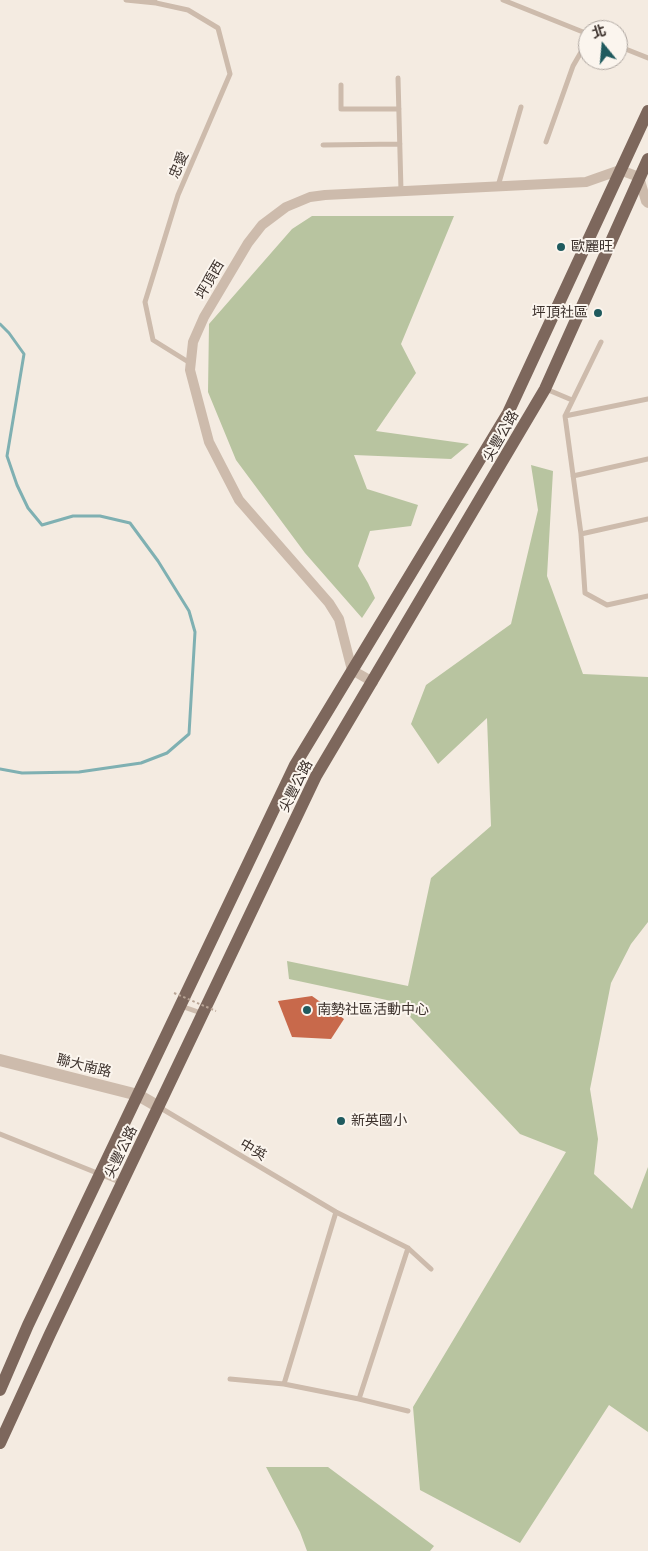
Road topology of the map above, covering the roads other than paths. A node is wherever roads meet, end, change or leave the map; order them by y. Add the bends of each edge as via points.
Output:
1 (126, 0) edge
2 (503, 0) edge
3 (155, 1) edge
4 (578, 30) edge
5 (628, 50) edge
6 (578, 57) edge
7 (648, 58) edge
8 (398, 78) dead end
9 (341, 85) dead end
10 (521, 107) dead end
11 (399, 109) junction
12 (648, 111) edge
13 (546, 142) dead end
14 (400, 144) junction
15 (322, 145) dead end
16 (648, 159) edge
17 (620, 170) junction
18 (639, 177) junction
19 (498, 186) junction
20 (401, 191) junction
21 (648, 203) edge
22 (601, 342) dead end
23 (191, 364) junction
24 (546, 389) junction
25 (648, 399) edge
26 (572, 400) junction
27 (565, 416) junction
28 (648, 459) edge
29 (573, 476) junction
30 (648, 519) edge
31 (581, 534) junction
32 (648, 596) edge
33 (352, 670) junction
34 (373, 682) junction
35 (180, 1006) junction
36 (209, 1012) junction
37 (0, 1060) edge
38 (138, 1095) junction
39 (159, 1107) junction
40 (0, 1134) edge
41 (99, 1175) junction
42 (122, 1184) junction
43 (336, 1212) junction
44 (408, 1248) junction
45 (431, 1270) dead end
46 (230, 1379) dead end
47 (284, 1384) junction
48 (0, 1390) edge
49 (359, 1399) junction
50 (408, 1411) dead end
51 (0, 1443) edge

1 - 3 lane, 忠愛
2 - 4 lane
3 - 23 lane, 忠愛 via 188,10 218,28 230,74 178,195 145,302 153,340
5 - 7 lane
6 - 13 lane
8 - 11 lane
9 - 11 lane via 342,109
10 - 19 lane
11 - 14 lane
12 - 17 main road, 尖豐公路
14 - 15 lane
14 - 20 lane
16 - 18 main road, 尖豐公路
17 - 18 street
17 - 19 street, 坪頂西 via 586,182
17 - 33 main road, 尖豐公路 via 508,413
18 - 21 street
18 - 24 main road, 尖豐公路
19 - 20 street, 坪頂西
20 - 23 street, 坪頂西 via 310,197 286,208 262,225 204,318 194,342
22 - 26 lane
23 - 33 street, 坪頂西 via 209,442 239,500 329,603 339,619
24 - 26 lane
24 - 34 main road, 尖豐公路
25 - 27 lane
26 - 27 lane
27 - 29 lane
28 - 29 lane
29 - 31 lane
30 - 31 lane
31 - 32 lane via 585,592 607,605
33 - 34 street
33 - 35 main road, 尖豐公路 via 295,765
34 - 36 main road, 尖豐公路 via 316,776
35 - 36 lane
35 - 38 main road, 尖豐公路
36 - 39 main road, 尖豐公路
37 - 38 street, 聯大南路
38 - 39 street, 聯大南路
38 - 41 main road, 尖豐公路
39 - 42 main road, 尖豐公路
39 - 43 lane, 中英
40 - 41 lane
41 - 42 lane
41 - 48 main road, 尖豐公路
42 - 51 main road, 尖豐公路
43 - 44 lane, 中英
43 - 47 lane
44 - 45 lane, 中英
44 - 49 lane
46 - 47 lane
47 - 49 lane
49 - 50 lane

